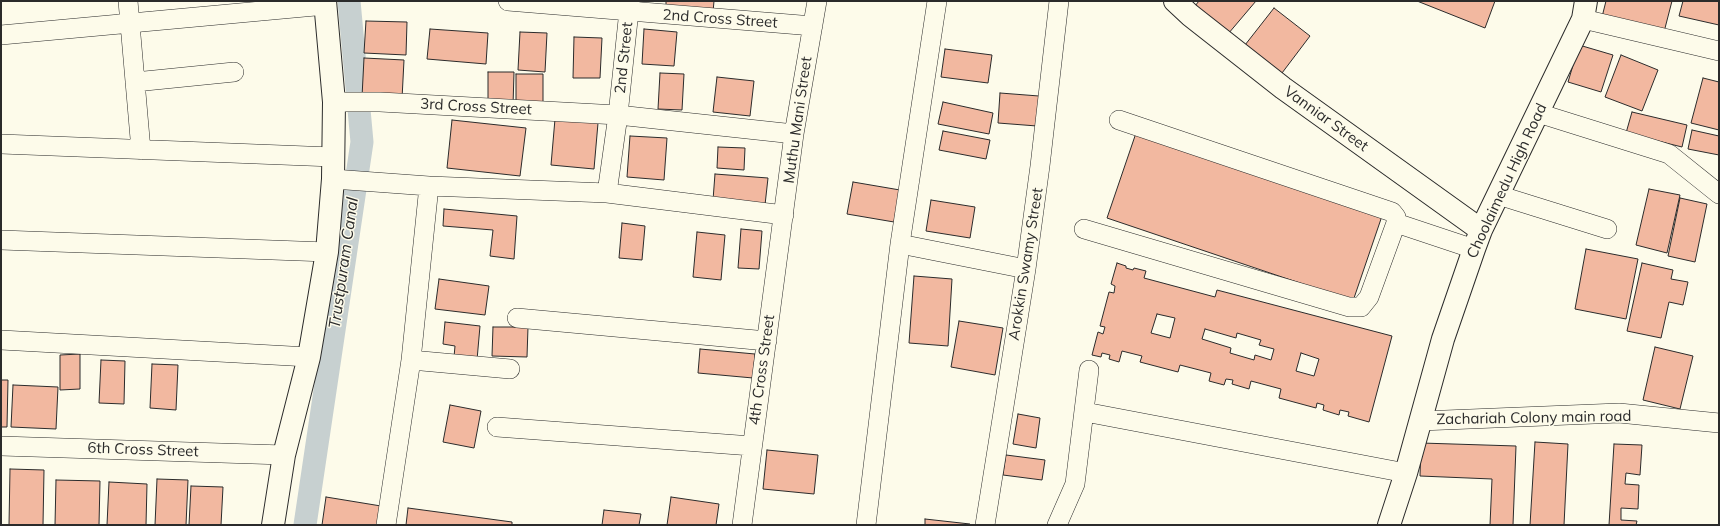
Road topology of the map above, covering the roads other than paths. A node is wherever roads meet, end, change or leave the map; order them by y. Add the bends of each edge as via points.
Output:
1 (128, 1) edge
2 (508, 1) edge
3 (817, 1) edge
4 (937, 1) edge
5 (1059, 1) edge
6 (1175, 1) edge
7 (325, 3) edge
8 (629, 6) edge
9 (1585, 10) edge
10 (130, 23) junction
11 (813, 26) junction
12 (1, 35) edge
13 (1719, 51) edge
14 (234, 72) dead end
15 (135, 82) junction
16 (334, 102) junction
17 (1538, 113) junction
18 (618, 115) junction
19 (1119, 120) dead end
20 (794, 134) junction
21 (1, 144) edge
22 (141, 150) junction
23 (333, 168) junction
24 (429, 186) junction
25 (607, 193) junction
26 (1719, 194) edge
27 (1498, 195) junction
28 (784, 215) junction
29 (1396, 223) junction
30 (1084, 229) dead end
31 (1607, 229) dead end
32 (1478, 239) junction
33 (1, 240) edge
34 (900, 244) junction
35 (327, 252) junction
36 (1026, 269) junction
37 (517, 318) dead end
38 (1, 340) edge
39 (766, 341) junction
40 (309, 357) junction
41 (410, 360) junction
42 (510, 369) dead end
43 (1089, 370) dead end
44 (1085, 412) junction
45 (1420, 421) junction
46 (1719, 422) edge
47 (498, 428) dead end
48 (1, 446) edge
49 (752, 446) junction
50 (284, 455) junction
51 (1406, 473) junction
52 (273, 525) edge
53 (386, 525) edge
54 (742, 525) edge
55 (866, 525) edge
56 (985, 525) edge
57 (1057, 525) edge
58 (1389, 525) edge

1 - 10 street
2 - 8 street, 2nd Cross Street
3 - 11 street, Muthu Mani Street
4 - 34 street
5 - 36 street, Arokkin Swamy Street
6 - 32 street, Vanniar Street
7 - 10 street
7 - 16 street
8 - 11 street, 2nd Cross Street
8 - 18 street, 2nd Street
9 - 13 street
9 - 17 street, Choolaimedu High Road
10 - 12 street
10 - 15 street
11 - 20 street, Muthu Mani Street
14 - 15 street
15 - 22 street
16 - 18 street, 3rd Cross Street via 380,102
16 - 23 street
17 - 26 street via 1669,154
17 - 27 street, Choolaimedu High Road
18 - 20 street, 3rd Cross Street
18 - 25 street, 2nd Street
19 - 29 street via 1392,212 1396,217
20 - 28 street, Muthu Mani Street
21 - 22 street
22 - 23 street
23 - 24 street via 390,183
23 - 35 street
24 - 25 street
24 - 41 street
25 - 28 street
27 - 31 street
27 - 32 street, Choolaimedu High Road
28 - 39 street, 4th Cross Street
29 - 30 street via 1369,297 1361,308 1349,308
29 - 32 street
32 - 45 street, Choolaimedu High Road via 1443,339
33 - 35 street
34 - 36 street
34 - 55 street
35 - 40 street
36 - 56 street, Arokkin Swamy Street
37 - 39 street
38 - 40 street
39 - 49 street, 4th Cross Street
40 - 50 street
41 - 42 street
41 - 53 street
43 - 44 street
44 - 51 street
44 - 57 street via 1075,484
45 - 46 street, Zachariah Colony main road via 1619,413
45 - 51 street, Choolaimedu High Road
47 - 49 street
48 - 50 street, 6th Cross Street
49 - 54 street, 4th Cross Street
50 - 52 street
51 - 58 street, Choolaimedu High Road

